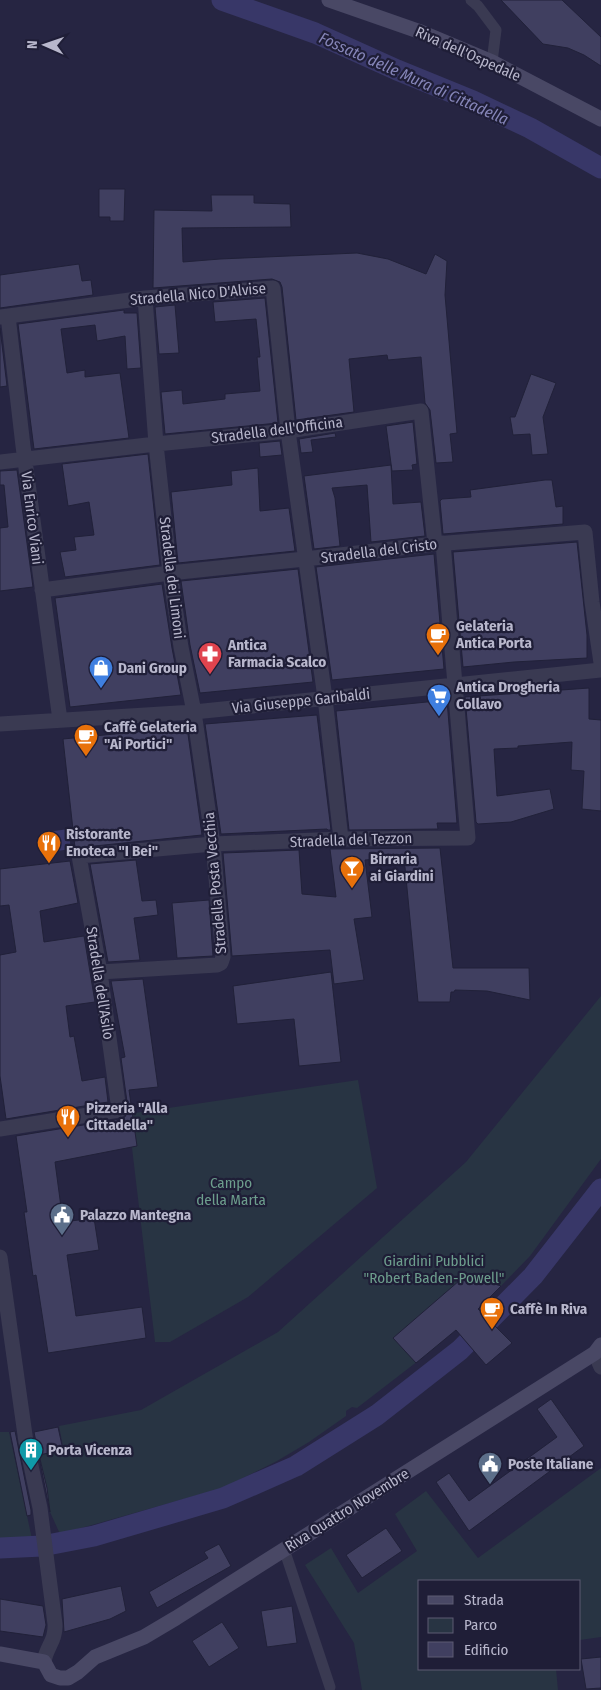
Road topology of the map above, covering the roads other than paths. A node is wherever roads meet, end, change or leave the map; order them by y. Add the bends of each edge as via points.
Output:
1 (329, 0) edge
2 (471, 0) edge
3 (492, 62) junction
4 (601, 119) edge
5 (145, 298) junction
6 (4, 316) edge
7 (288, 431) junction
8 (156, 444) junction
9 (25, 459) junction
10 (0, 462) edge
11 (439, 544) junction
12 (305, 559) junction
13 (170, 573) junction
14 (42, 590) junction
15 (601, 664) edge
16 (601, 670) edge
17 (456, 684) junction
18 (325, 698) junction
19 (194, 712) junction
20 (60, 720) junction
21 (0, 724) edge
22 (340, 839) junction
23 (213, 844) junction
24 (79, 856) joint
25 (100, 972) junction
26 (0, 1129) edge
27 (0, 1257) edge
28 (598, 1349) edge
29 (601, 1367) edge
30 (284, 1549) junction
31 (0, 1654) edge
32 (44, 1662) junction
33 (68, 1684) edge
34 (330, 1687) dead end

1 - 3 street, Riva dell'Ospedale via 418,31
2 - 3 lane via 496,30
3 - 4 street, Riva dell'Ospedale
5 - 6 street, Stradella Nico D'Alvise
5 - 7 street, Stradella Nico D'Alvise via 273,288
5 - 8 street, Stradella dei Limoni
6 - 9 street, Via Enrico Viani
7 - 8 street, Stradella dell'Officina
7 - 11 street, Stradella dell'Officina via 421,411
7 - 12 street, Stradella Nico D'Alvise
8 - 9 street, Stradella dell'Officina
8 - 13 street, Stradella dei Limoni
9 - 10 street, Stradella dell'Officina
9 - 14 street, Via Enrico Viani
11 - 12 street, Stradella del Cristo
11 - 15 street, Stradella del Cristo via 585,532
11 - 17 street
12 - 13 street, Stradella del Cristo
12 - 18 street, Stradella Nico D'Alvise
13 - 14 street, Stradella del Cristo
13 - 19 street, Stradella dei Limoni
14 - 20 street, Via Enrico Viani
16 - 17 street, Via Giuseppe Garibaldi
17 - 18 street, Via Giuseppe Garibaldi
17 - 22 street, Stradella del Tezzon via 468,838
18 - 19 street, Via Giuseppe Garibaldi
18 - 22 street, Stradella Nico D'Alvise
19 - 20 street, Via Giuseppe Garibaldi
19 - 23 street, Stradella Posta Vecchia
20 - 21 street, Via Giuseppe Garibaldi
22 - 23 street, Stradella del Tezzon
23 - 24 street, Stradella del Tezzon
23 - 25 street, Stradella Posta Vecchia via 221,963 217,966
24 - 25 street, Stradella dell'Asilo
25 - 26 street, Stradella dell'Asilo via 119,1110
27 - 32 street via 26,1442 40,1508 56,1633
28 - 29 street
28 - 30 street, Riva Quattro Novembre
30 - 33 street, Riva Quattro Novembre via 144,1637 95,1657
30 - 34 lane
31 - 32 street
32 - 33 street via 51,1676

